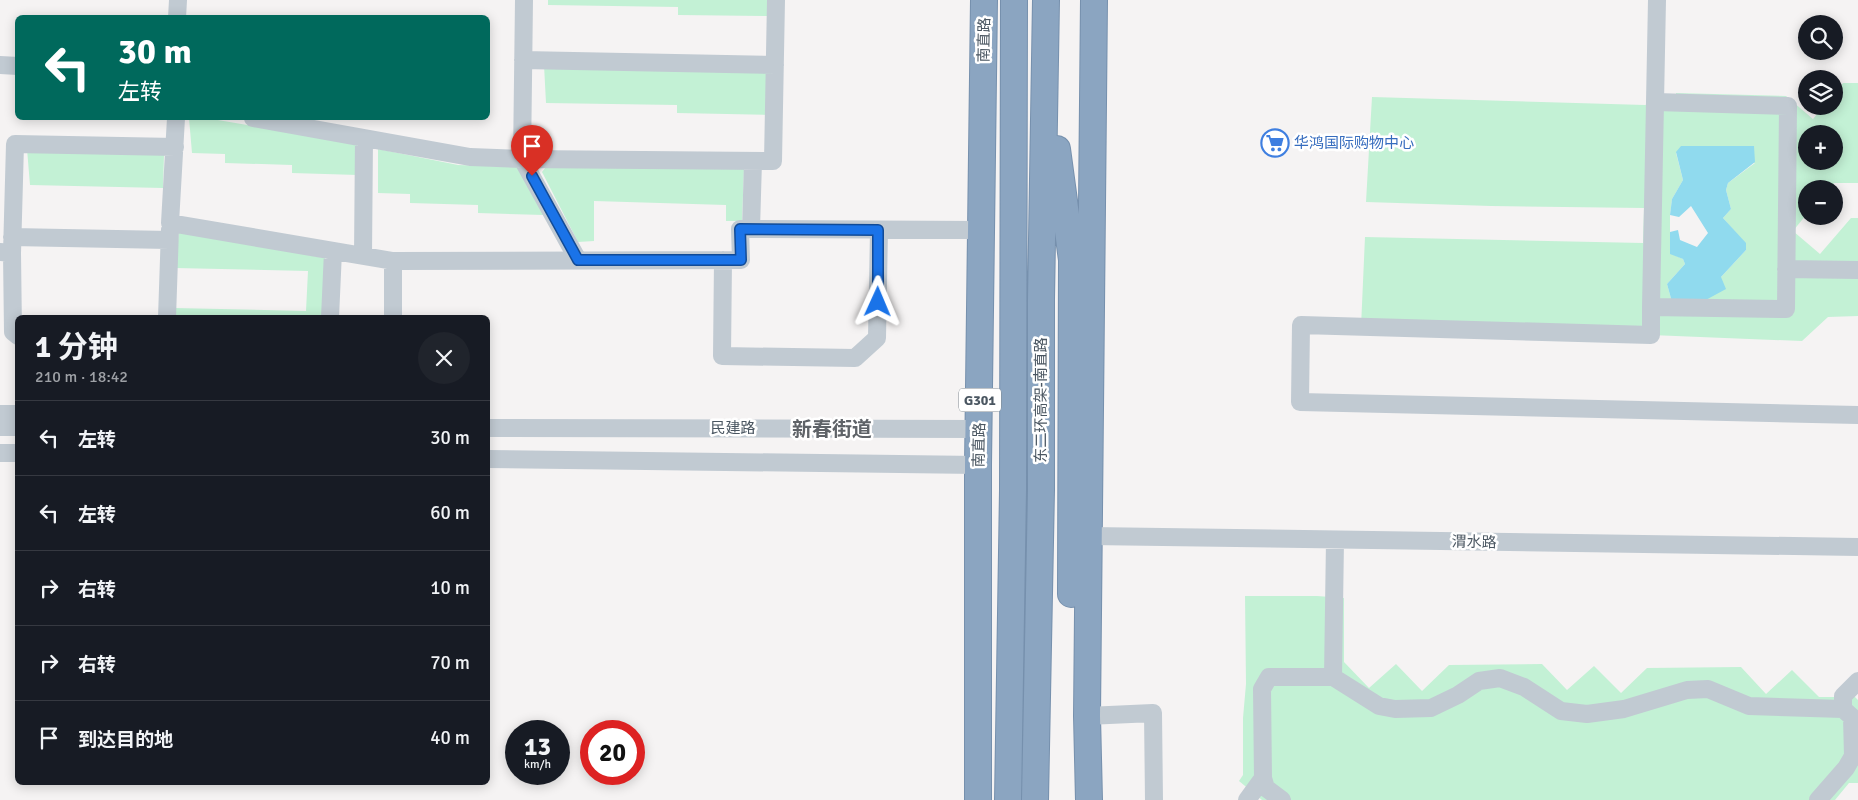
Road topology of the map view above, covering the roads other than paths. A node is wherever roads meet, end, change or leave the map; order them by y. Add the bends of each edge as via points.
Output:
1 (178, 0) edge
2 (524, 0) edge
3 (776, 0) edge
4 (984, 0) edge
5 (1014, 0) edge
6 (1046, 0) edge
7 (1094, 0) edge
8 (1657, 0) edge
9 (178, 15) edge
10 (523, 60) junction
11 (1046, 61) junction
12 (775, 64) junction
13 (0, 65) edge
14 (15, 66) edge
15 (1013, 67) junction
16 (1656, 102) junction
17 (176, 120) edge
18 (264, 120) edge
19 (364, 138) junction
20 (175, 147) junction
21 (522, 158) junction
22 (753, 161) junction
23 (752, 229) junction
24 (878, 230) junction
25 (982, 230) junction
26 (170, 232) junction
27 (8, 247) edge
28 (333, 251) junction
29 (362, 256) junction
30 (578, 260) junction
31 (723, 260) junction
32 (394, 261) junction
33 (1786, 269) junction
34 (1858, 270) edge
35 (1651, 307) junction
36 (167, 315) edge
37 (330, 315) edge
38 (392, 315) edge
39 (15, 334) edge
40 (0, 414) edge
41 (15, 414) edge
42 (1858, 415) edge
43 (0, 427) edge
44 (15, 427) edge
45 (490, 428) edge
46 (979, 429) junction
47 (0, 453) edge
48 (15, 453) edge
49 (490, 459) edge
50 (978, 466) junction
51 (1090, 536) junction
52 (1335, 540) junction
53 (1858, 547) edge
54 (1333, 677) junction
55 (1858, 681) edge
56 (1843, 709) junction
57 (1087, 716) junction
58 (977, 745) junction
59 (1263, 778) junction
60 (962, 800) edge
61 (978, 800) edge
62 (986, 800) edge
63 (1008, 800) edge
64 (1035, 800) edge
65 (1073, 800) edge
66 (1089, 800) edge
67 (1154, 800) edge
68 (1247, 800) edge
69 (1282, 800) edge
70 (1818, 800) edge

1 - 9 street
2 - 10 street
3 - 12 street
4 - 25 highway, 南直路 / G301
5 - 15 highway, 东二环高架-南直路
6 - 11 highway, 东二环高架-南直路
7 - 51 highway
8 - 16 street
10 - 12 street
10 - 21 street
11 - 64 highway, 东二环高架-南直路
11 - 65 highway via 1072,260
12 - 22 street via 773,161
13 - 14 street
15 - 62 highway via 997,271 992,729
15 - 63 highway, 东二环高架-南直路 via 1013,490
16 - 33 street via 1788,106
16 - 35 street
17 - 20 street
18 - 19 street
19 - 21 street via 470,157
19 - 29 street
20 - 26 street
20 - 27 street via 15,144
21 - 22 street
21 - 30 street
22 - 23 street
23 - 24 street
23 - 31 street via 740,229 741,260
24 - 25 street
24 - 31 street via 877,338 854,358 722,356
25 - 46 highway, 南直路 / G301
26 - 27 street
26 - 28 street
26 - 36 street
27 - 39 street
28 - 29 street
28 - 37 street
29 - 32 street
30 - 31 street
30 - 32 street
32 - 38 street
33 - 34 street
33 - 35 street via 1786,309
35 - 42 street via 1651,335 1301,326 1300,402
40 - 41 street
43 - 44 street
45 - 46 street, 民建路
46 - 50 highway, 南直路 / G301
47 - 48 street
49 - 50 street
50 - 58 highway, 南直路 / G301
51 - 52 street, 渭水路
51 - 57 highway
52 - 53 street, 渭水路
52 - 54 street
54 - 56 street via 1379,706 1395,709 1432,708 1479,681 1500,678 1524,687 1560,711 1587,714 1624,709 1687,690 1708,689 1749,706
54 - 59 street via 1269,677 1262,688
55 - 56 street via 1843,696
56 - 70 street via 1852,717 1853,756
57 - 66 highway
57 - 67 street via 1153,713
58 - 60 highway
58 - 61 highway, 南直路 / G301
59 - 68 street
59 - 69 street via 1266,788

